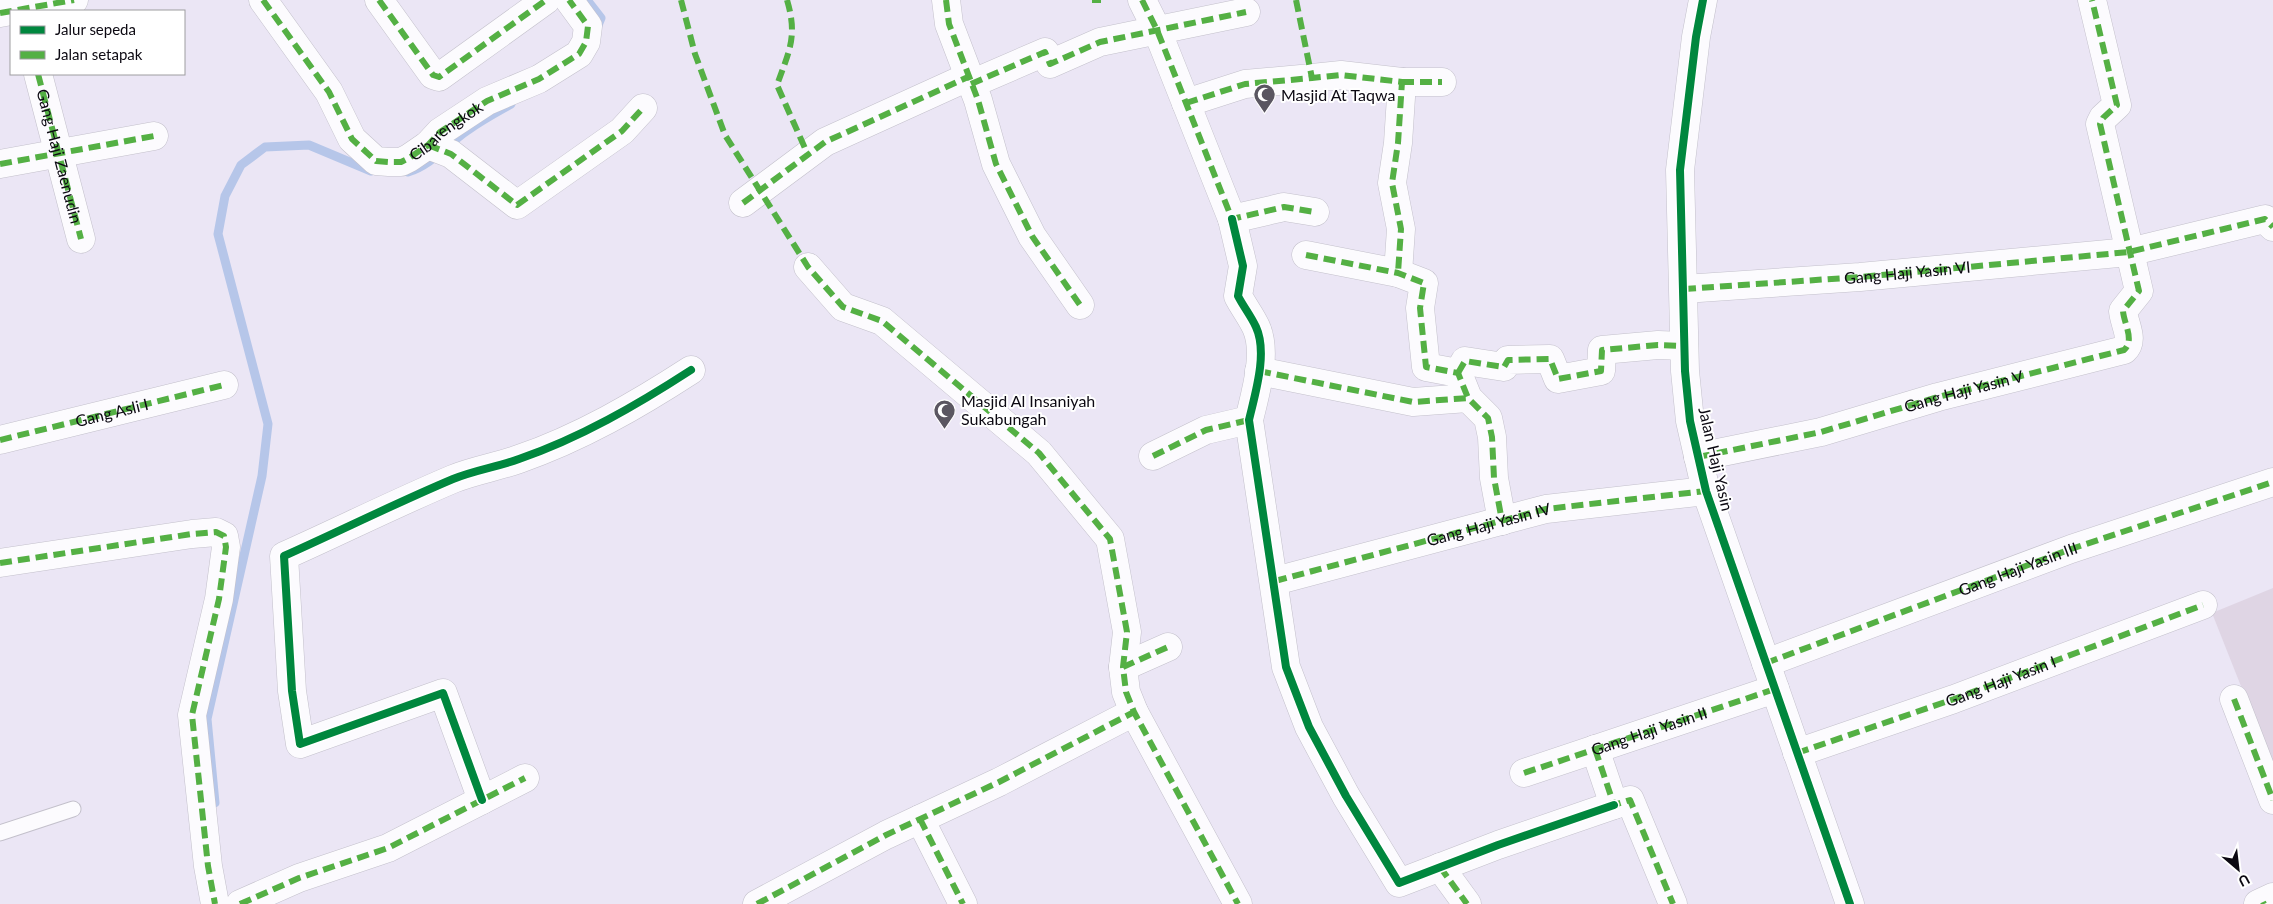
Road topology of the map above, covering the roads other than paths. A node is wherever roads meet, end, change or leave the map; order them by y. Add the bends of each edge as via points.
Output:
1 (74, 0) edge
2 (263, 0) edge
3 (379, 0) edge
4 (546, 0) edge
5 (569, 0) edge
6 (946, 0) edge
7 (1142, 0) edge
8 (1703, 0) edge
9 (2092, 0) edge
10 (19, 10) edge
11 (1246, 12) dead end
12 (1157, 30) junction
13 (38, 75) edge
14 (970, 80) junction
15 (1402, 82) junction
16 (1442, 82) dead end
17 (1186, 103) junction
18 (643, 108) dead end
19 (154, 136) dead end
20 (438, 149) junction
21 (59, 152) junction
22 (0, 164) edge
23 (744, 203) dead end
24 (1315, 212) dead end
25 (1232, 219) junction
26 (2273, 227) edge
27 (81, 239) dead end
28 (2129, 252) junction
29 (1306, 254) dead end
30 (808, 267) dead end
31 (1398, 273) junction
32 (1684, 289) junction
33 (1080, 305) dead end
34 (1684, 346) junction
35 (691, 370) dead end
36 (1259, 371) junction
37 (1458, 373) junction
38 (224, 385) dead end
39 (1468, 398) junction
40 (1249, 420) junction
41 (0, 440) edge
42 (1153, 456) dead end
43 (1698, 457) junction
44 (2273, 482) edge
45 (1706, 491) junction
46 (1502, 521) junction
47 (0, 563) edge
48 (1275, 581) junction
49 (2203, 605) dead end
50 (1168, 647) dead end
51 (1766, 663) junction
52 (1123, 667) junction
53 (1775, 689) junction
54 (2234, 699) dead end
55 (1134, 712) junction
56 (1595, 749) junction
57 (1797, 753) junction
58 (1524, 773) dead end
59 (525, 778) dead end
60 (482, 800) junction
61 (2273, 800) edge
62 (1614, 805) junction
63 (73, 809) dead end
64 (920, 819) junction
65 (0, 833) edge
66 (1440, 867) junction
67 (215, 904) edge
68 (240, 904) edge
69 (757, 904) edge
70 (963, 904) edge
71 (1238, 904) edge
72 (1467, 904) edge
73 (1673, 904) edge
74 (1850, 904) edge

1 - 10 street
2 - 20 street, Cibarengkok via 329,92 352,139 376,161 403,166
3 - 4 street via 433,75 439,77
5 - 20 street, Cibarengkok via 588,26 586,42 579,54 539,79 487,101 440,132
6 - 14 street via 949,24
7 - 12 street
8 - 32 street, Jalan Haji Yasin via 1680,170
9 - 28 street via 2117,105 2100,124
11 - 12 street
12 - 14 street via 1100,42 1050,64 1045,52
12 - 17 street
13 - 21 street, Gang Haji Zaenudin
14 - 23 street via 825,142
14 - 33 street via 996,164 1032,236
15 - 16 street
15 - 17 street via 1341,75 1283,80 1245,84
15 - 31 street via 1392,183 1401,229
17 - 25 street
18 - 20 street via 622,131 516,205
19 - 21 street
21 - 22 street
21 - 27 street, Gang Haji Zaenudin
24 - 25 street via 1284,207
25 - 36 street via 1243,266 1238,296 1259,338
26 - 28 street, Gang Haji Yasin VI via 2265,219
28 - 32 street, Gang Haji Yasin VI via 1860,277
28 - 43 street, Gang Haji Yasin V via 2139,291 2123,311 2130,340 2124,350 1938,397 1821,432
29 - 31 street
30 - 52 street via 843,307 882,321 1039,453 1110,539 1127,632
31 - 37 street via 1424,283 1420,308 1426,368
32 - 34 street, Jalan Haji Yasin
34 - 37 street via 1602,350 1601,371 1558,379 1550,360 1508,360 1504,367 1465,361
34 - 43 street, Jalan Haji Yasin via 1690,422
35 - 60 street via 590,428 519,459 462,476 415,495 284,556 292,691 300,744 443,693
36 - 39 street via 1413,402
36 - 40 street
37 - 39 street
38 - 41 street, Gang Asli I
39 - 46 street via 1488,418
40 - 42 street via 1206,430
40 - 48 street
43 - 45 street, Jalan Haji Yasin
44 - 51 street, Gang Haji Yasin III via 2071,549
45 - 46 street, Gang Haji Yasin IV via 1546,509
45 - 51 street, Jalan Haji Yasin
46 - 48 street, Gang Haji Yasin IV
47 - 67 street via 192,534 216,532 224,536 226,547 219,599 192,715
48 - 66 street via 1286,667 1309,728 1346,796 1399,883
49 - 57 street, Gang Haji Yasin I via 1954,699
50 - 52 street
51 - 53 street, Jalan Haji Yasin
52 - 55 street via 1126,692
53 - 56 street, Gang Haji Yasin II
53 - 57 street, Jalan Haji Yasin
54 - 61 street
55 - 64 street
55 - 71 street
56 - 58 street, Gang Haji Yasin II
56 - 62 street
57 - 74 street, Jalan Haji Yasin
59 - 60 street
60 - 68 street via 388,848 299,878
62 - 66 street
62 - 73 street via 1630,800
63 - 65 lane
64 - 69 street
64 - 70 street
66 - 72 street

